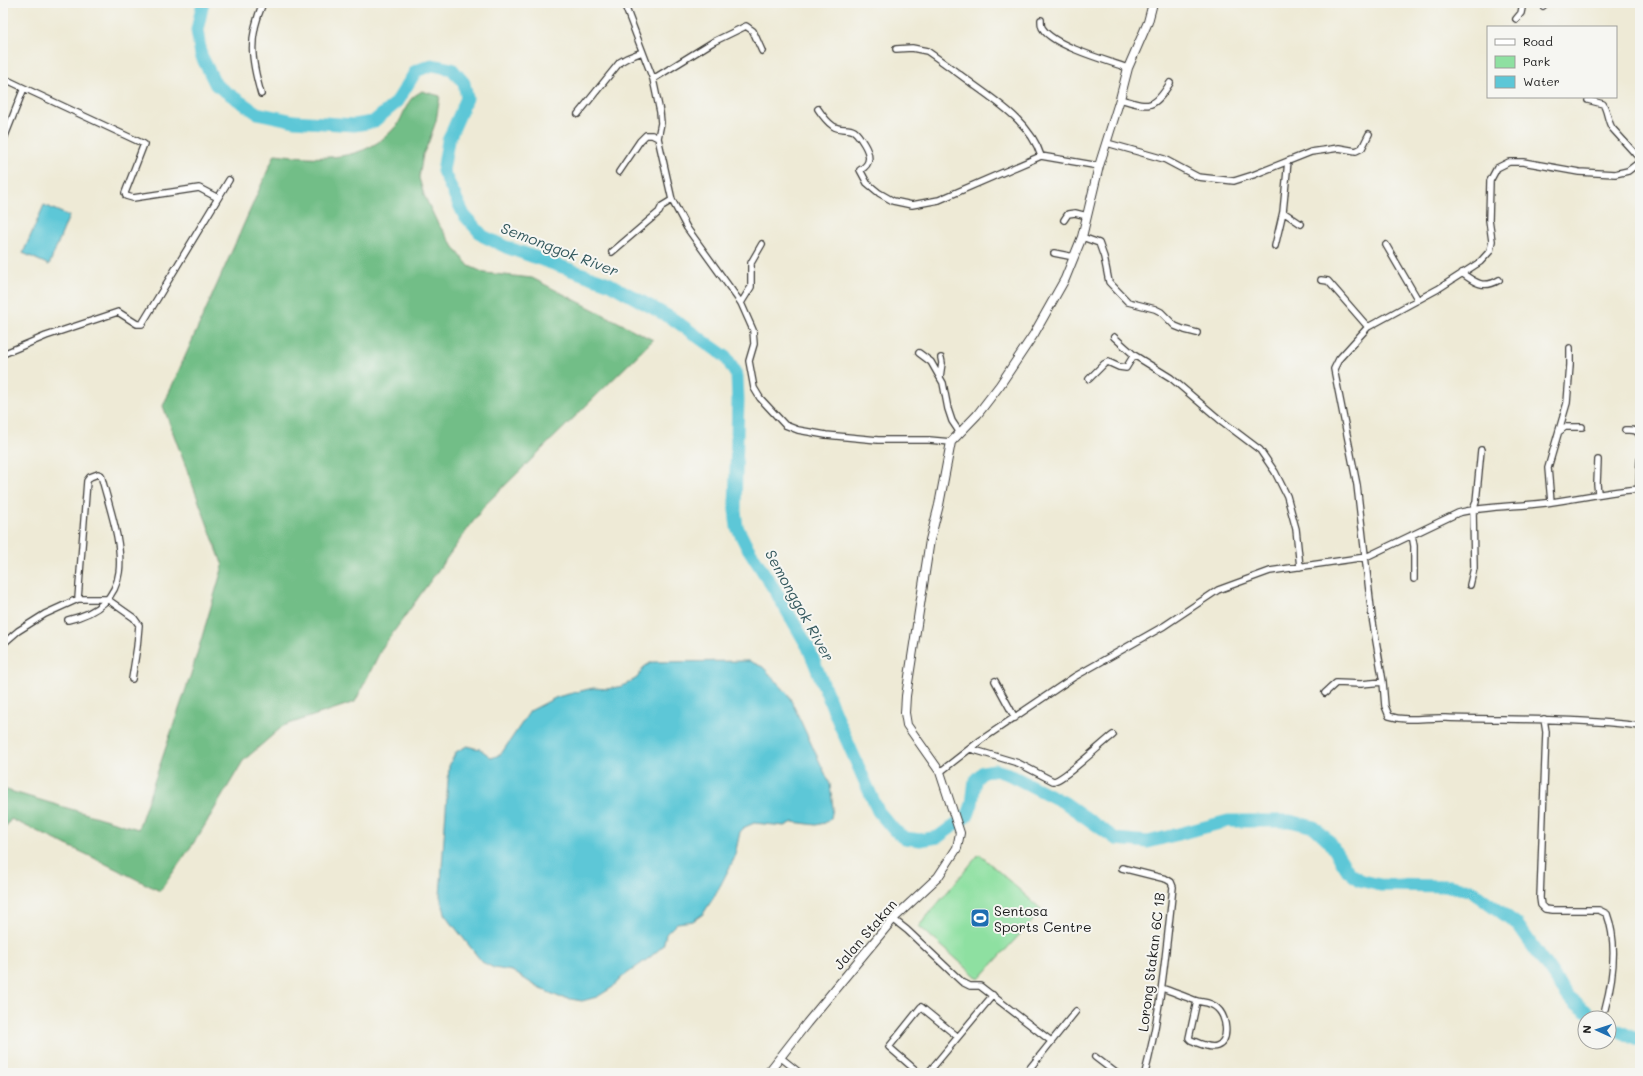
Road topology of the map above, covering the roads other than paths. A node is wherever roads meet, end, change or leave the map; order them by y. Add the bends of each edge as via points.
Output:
1 (263, 3) edge
2 (624, 3) edge
3 (1153, 3) edge
4 (1523, 3) edge
5 (1516, 19) dead end
6 (1041, 20) dead end
7 (896, 49) dead end
8 (762, 51) dead end
9 (642, 52) junction
10 (1128, 68) junction
11 (3, 78) edge
12 (653, 79) junction
13 (1170, 84) dead end
14 (24, 88) junction
15 (261, 94) dead end
16 (1120, 99) junction
17 (1588, 100) dead end
18 (818, 109) dead end
19 (578, 114) dead end
20 (1369, 134) dead end
21 (658, 138) junction
22 (3, 142) edge
23 (1107, 143) junction
24 (1041, 156) junction
25 (1640, 160) edge
26 (1288, 161) junction
27 (1099, 166) junction
28 (619, 172) dead end
29 (229, 180) dead end
30 (218, 198) junction
31 (672, 200) junction
32 (1283, 212) junction
33 (1087, 216) junction
34 (1064, 220) dead end
35 (1301, 224) dead end
36 (1082, 238) junction
37 (762, 244) dead end
38 (1386, 245) dead end
39 (1275, 246) dead end
40 (612, 252) dead end
41 (1054, 253) dead end
42 (1074, 257) junction
43 (1462, 273) junction
44 (1321, 280) dead end
45 (1499, 280) dead end
46 (1418, 300) junction
47 (741, 303) junction
48 (1368, 327) junction
49 (1197, 333) dead end
50 (1114, 337) dead end
51 (1570, 348) dead end
52 (919, 353) dead end
53 (3, 354) edge
54 (1134, 355) junction
55 (941, 358) dead end
56 (940, 377) junction
57 (1089, 379) dead end
58 (1582, 427) dead end
59 (1625, 430) dead end
60 (1560, 431) junction
61 (960, 433) junction
62 (1640, 437) edge
63 (951, 442) junction
64 (1481, 450) dead end
65 (1598, 460) dead end
66 (1640, 460) edge
67 (1640, 489) edge
68 (1598, 493) junction
69 (1551, 502) junction
70 (1473, 510) junction
71 (1412, 535) junction
72 (1366, 557) junction
73 (1300, 567) junction
74 (1414, 579) dead end
75 (1470, 586) dead end
76 (78, 599) junction
77 (107, 599) junction
78 (68, 620) dead end
79 (3, 644) edge
80 (132, 679) dead end
81 (995, 681) dead end
82 (1383, 682) junction
83 (1325, 692) dead end
84 (1015, 718) junction
85 (1544, 719) junction
86 (1640, 726) edge
87 (1113, 735) dead end
88 (971, 749) junction
89 (940, 772) junction
90 (1122, 868) dead end
91 (893, 919) junction
92 (1162, 988) junction
93 (992, 995) junction
94 (1197, 1001) junction
95 (1605, 1009) dead end
96 (1076, 1011) dead end
97 (958, 1037) junction
98 (1051, 1041) junction
99 (780, 1057) junction
100 (1095, 1057) dead end
101 (768, 1073) edge
102 (800, 1073) edge
103 (919, 1073) edge
104 (928, 1073) edge
105 (1026, 1073) edge
106 (1116, 1073) edge
107 (1145, 1073) edge

1 - 15 street via 256,19 252,40 254,69
2 - 9 street
3 - 10 main road via 1148,22
4 - 5 street via 1521,13
6 - 10 street via 1042,29 1047,34 1068,47
7 - 24 street via 912,48 926,51 996,101 1025,127 1038,146
8 - 12 street via 753,30 746,26 713,42
9 - 12 street
9 - 19 street via 620,62
10 - 16 main road
11 - 14 street
12 - 21 street via 661,123
13 - 16 street via 1150,105 1144,106
14 - 22 street
14 - 30 street via 144,144 126,196 133,198 199,188
16 - 23 main road
17 - 25 street via 1603,104 1608,122
18 - 24 street via 832,126 854,131 860,138 869,152 870,160 860,170 862,176 867,184 893,201 912,205 939,200
20 - 26 street via 1362,148 1356,151 1339,148 1320,150
21 - 28 street via 646,135
21 - 31 street
23 - 26 street via 1164,159 1198,177 1216,180 1234,181
23 - 27 main road
24 - 27 street
25 - 43 street via 1628,171 1615,174 1579,172 1523,162 1509,162 1497,168 1490,181 1490,252
26 - 32 street
27 - 33 main road
29 - 30 street
30 - 53 street via 142,324 137,324 118,312 46,336
31 - 40 street via 662,206 659,212
31 - 47 street via 691,234
32 - 35 street
32 - 39 street
33 - 34 street via 1072,213
33 - 36 main road
36 - 42 main road
36 - 49 street via 1099,243 1110,282 1128,302 1155,309 1175,326
37 - 47 street via 751,263 751,287
38 - 46 street
41 - 42 street
42 - 61 main road via 1065,279 1034,334 1000,385
43 - 45 street via 1479,284 1490,285
43 - 46 street
44 - 48 street via 1328,281
46 - 48 street
47 - 63 street via 753,330 754,344 749,361 754,388 784,425 826,435 878,440
48 - 72 street via 1339,359 1334,369 1357,485
50 - 54 street
51 - 60 street via 1567,403
52 - 56 street via 931,362
54 - 57 street via 1126,368 1108,362
54 - 73 street via 1171,378 1260,450 1288,496 1296,529
55 - 56 street
56 - 61 street via 948,409
58 - 60 street via 1565,427
59 - 62 street via 1635,430
60 - 69 street via 1548,468
61 - 63 main road
63 - 89 main road, Jalan Stakan via 930,540 905,713 907,725
64 - 70 street
65 - 68 street
66 - 67 street
67 - 68 street
68 - 69 street
69 - 70 street
70 - 71 street via 1458,513
70 - 75 street via 1474,568
71 - 72 street
71 - 74 street
72 - 73 street
72 - 82 street via 1372,617
73 - 84 street via 1270,571 1218,590 1164,626 1074,677
76 - 77 street
76 - 77 street via 87,481 96,474 100,475 120,558 117,585
76 - 79 street via 45,614
77 - 78 street via 98,608
77 - 80 street via 134,618 139,625
81 - 84 street
82 - 83 street via 1336,683
82 - 85 street via 1385,706 1389,716 1399,720 1435,717
84 - 88 street
85 - 86 street via 1602,721
85 - 95 street via 1546,732 1541,905 1545,909 1599,910 1607,914 1612,927 1613,958 1610,991
87 - 88 street via 1058,780 1018,763
88 - 89 street
89 - 91 main road, Jalan Stakan via 960,833 957,848 938,876
90 - 92 street, Lorong Stakan 6C 1B via 1166,879 1173,887
91 - 93 street via 962,982 970,986 980,986
91 - 99 main road, Jalan Stakan
92 - 94 street
92 - 107 street, Lorong Stakan 6C 1B
93 - 97 street
93 - 98 street
94 - 94 street via 1208,1002 1217,1008 1223,1017 1226,1028 1223,1041 1218,1046 1212,1047 1189,1038
96 - 98 street
97 - 103 street via 921,1007 889,1047
97 - 104 street
98 - 105 street
99 - 101 main road, Jalan Stakan
99 - 102 street
100 - 106 street

